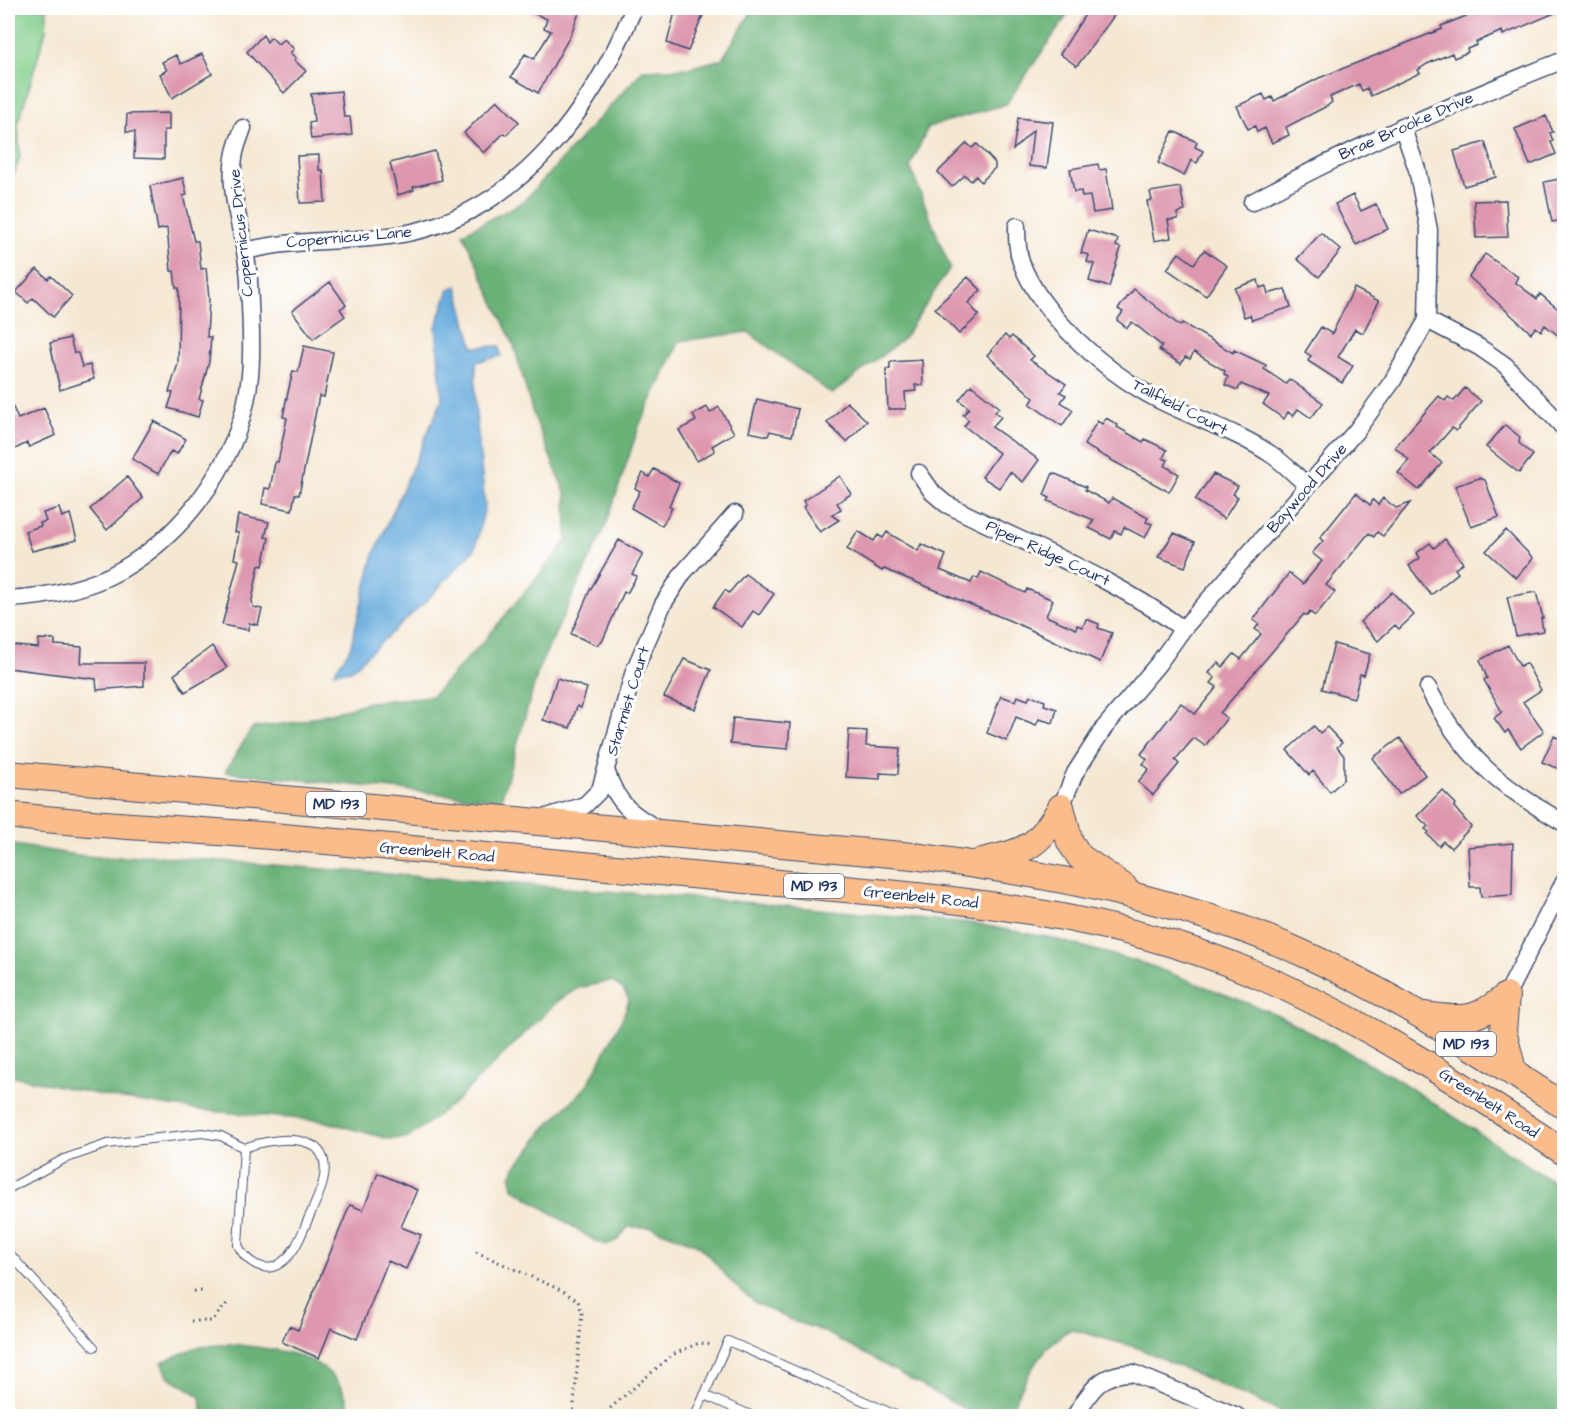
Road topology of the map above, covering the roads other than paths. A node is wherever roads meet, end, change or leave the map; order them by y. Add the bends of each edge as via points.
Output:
1 (633, 8) edge
2 (1564, 60) edge
3 (1402, 126) junction
4 (243, 128) dead end
5 (1252, 202) dead end
6 (1017, 226) dead end
7 (246, 251) junction
8 (1427, 320) junction
9 (1564, 428) edge
10 (919, 473) dead end
11 (1306, 485) junction
12 (735, 514) dead end
13 (8, 599) edge
14 (1183, 628) junction
15 (1428, 687) dead end
16 (607, 773) junction
17 (8, 774) edge
18 (1061, 807) junction
19 (8, 815) edge
20 (529, 821) junction
21 (1564, 823) edge
22 (665, 833) junction
23 (705, 837) junction
24 (969, 863) junction
25 (702, 876) junction
26 (1564, 882) edge
27 (1136, 896) junction
28 (1506, 996) junction
29 (1418, 1014) junction
30 (1515, 1074) junction
31 (1564, 1106) edge
32 (244, 1148) junction
33 (1564, 1152) edge
34 (8, 1189) edge
35 (8, 1252) edge
36 (94, 1347) dead end
37 (704, 1395) junction
38 (695, 1416) edge
39 (753, 1416) edge
40 (898, 1416) edge
41 (1075, 1416) edge
42 (1236, 1416) edge

1 - 7 street, Copernicus Lane via 589,94 563,134 531,168 487,202 452,220 408,233 301,240
2 - 3 street, Brae Brooke Drive
3 - 5 street, Brae Brooke Drive
3 - 8 street, Baywood Drive via 1417,169 1429,230
4 - 7 street, Copernicus Drive via 233,168
6 - 11 street, Tallfield Court via 1018,254 1033,286 1086,348 1153,397 1274,456
7 - 13 street, Copernicus Drive via 250,375 231,446 205,492 160,542 120,571 75,588
8 - 9 street via 1505,365
8 - 11 street, Baywood Drive via 1374,408
10 - 14 street, Piper Ridge Court via 946,504 1085,568 1145,601
11 - 14 street, Baywood Drive
12 - 16 street, Starmist Court via 683,573 663,604 634,671
14 - 18 street, Baywood Drive via 1088,751
15 - 21 street via 1447,725 1483,767 1516,795
16 - 20 street, Starmist Court via 600,790 585,805
16 - 22 street via 614,792 629,812
17 - 20 main road, MD 193
18 - 24 main road via 1047,832 1032,846
18 - 27 main road via 1070,842 1080,857
19 - 25 main road, Greenbelt Road / MD 193
20 - 22 main road, MD 193
22 - 23 main road, MD 193
23 - 24 main road, MD 193
23 - 25 main road
24 - 27 main road, MD 193
25 - 33 main road, Greenbelt Road / MD 193 via 988,904 1088,922 1190,951 1253,973 1386,1037
26 - 28 street
27 - 29 main road, MD 193 via 1271,940 1342,972
28 - 29 main road via 1468,1019
28 - 30 main road via 1503,1031
29 - 30 main road, MD 193
30 - 31 main road, MD 193
32 - 32 lane via 238,1245 249,1262 269,1268 281,1264 299,1241 321,1187 324,1162 316,1149 299,1140 276,1139
32 - 34 lane via 221,1136 202,1133 107,1144 64,1159
35 - 36 lane
37 - 38 lane
37 - 39 lane
37 - 40 lane via 728,1341
41 - 42 street via 1101,1382 1116,1373 1133,1373

